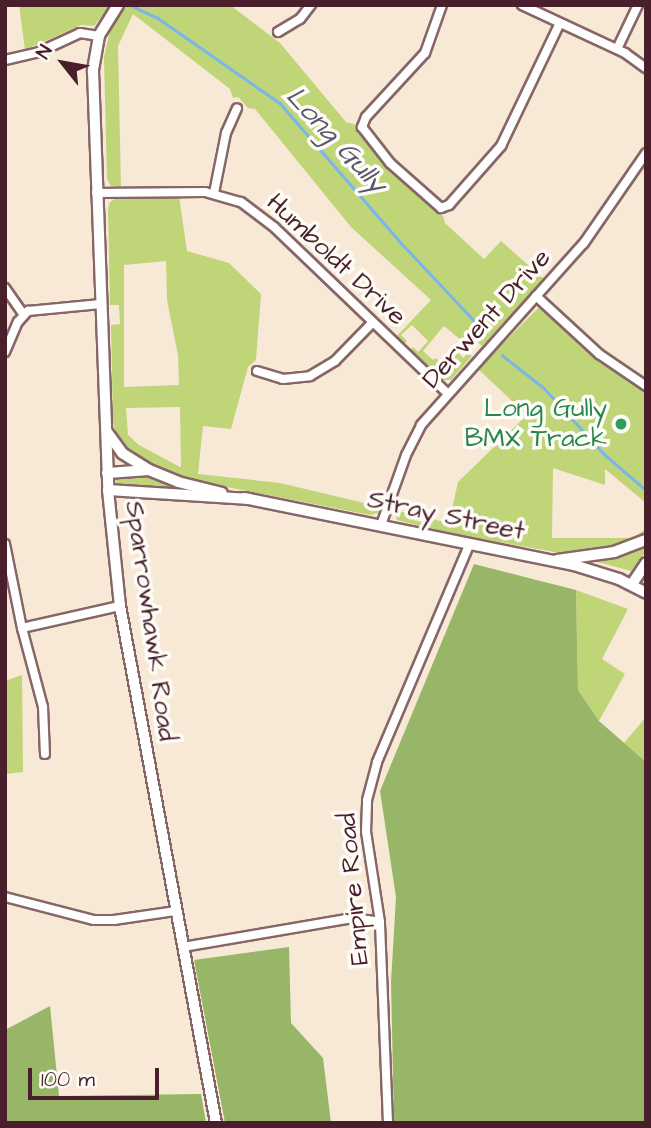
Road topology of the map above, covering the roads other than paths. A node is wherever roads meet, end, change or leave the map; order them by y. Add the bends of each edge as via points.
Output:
1 (118, 5) edge
2 (312, 5) edge
3 (442, 5) edge
4 (522, 5) edge
5 (638, 5) edge
6 (560, 23) junction
7 (278, 32) dead end
8 (99, 36) junction
9 (617, 49) junction
10 (5, 60) edge
11 (646, 68) edge
12 (237, 108) dead end
13 (646, 153) edge
14 (96, 193) junction
15 (214, 193) junction
16 (5, 288) edge
17 (536, 296) junction
18 (100, 304) junction
19 (23, 314) junction
20 (373, 322) junction
21 (5, 352) edge
22 (257, 371) dead end
23 (646, 386) edge
24 (447, 393) junction
25 (105, 430) junction
26 (149, 470) junction
27 (107, 473) junction
28 (108, 490) junction
29 (250, 499) junction
30 (381, 525) junction
31 (646, 540) edge
32 (5, 544) edge
33 (469, 545) junction
34 (553, 561) junction
35 (646, 563) edge
36 (632, 584) junction
37 (646, 593) edge
38 (120, 606) junction
39 (22, 628) junction
40 (45, 754) dead end
41 (5, 897) edge
42 (176, 911) junction
43 (380, 922) junction
44 (183, 947) junction
45 (216, 1123) edge
46 (388, 1123) edge

1 - 8 main road
2 - 7 street via 300,19
3 - 6 street via 425,53 362,125 390,163 442,208 501,146
4 - 6 street
5 - 9 street
6 - 9 street
8 - 10 street via 80,33 39,52
8 - 14 main road, Sparrowhawk Road via 93,71
9 - 11 street
12 - 15 street via 226,133
13 - 17 street, Derwent Drive via 584,243
14 - 15 street, Humboldt Drive
14 - 18 main road, Sparrowhawk Road
15 - 20 street, Humboldt Drive via 258,213
16 - 19 street
17 - 23 street via 599,354
17 - 24 street, Derwent Drive
18 - 19 street via 40,308
18 - 25 main road, Sparrowhawk Road
19 - 21 street
20 - 22 street via 335,360 310,376 283,379
20 - 24 street, Humboldt Drive
24 - 30 street, Derwent Drive via 411,443
25 - 26 main road, Stray Street via 122,453
25 - 27 main road, Sparrowhawk Road
26 - 27 main road
26 - 29 main road, Stray Street via 197,488
27 - 28 main road, Sparrowhawk Road
28 - 29 main road, Stray Street
28 - 38 street, Sparrowhawk Road
29 - 30 main road, Stray Street
30 - 33 main road, Stray Street
31 - 34 street via 614,552
32 - 39 street
33 - 34 main road, Stray Street
33 - 43 street, Empire Road via 377,762 368,800 366,832
34 - 36 main road, Stray Street
35 - 36 street
36 - 37 main road, Stray Street
38 - 39 street
38 - 42 street, Sparrowhawk Road
39 - 40 street via 43,707
41 - 42 street via 94,920
42 - 44 street, Sparrowhawk Road
43 - 44 street via 353,918
43 - 46 street, Empire Road
44 - 45 street, Sparrowhawk Road

